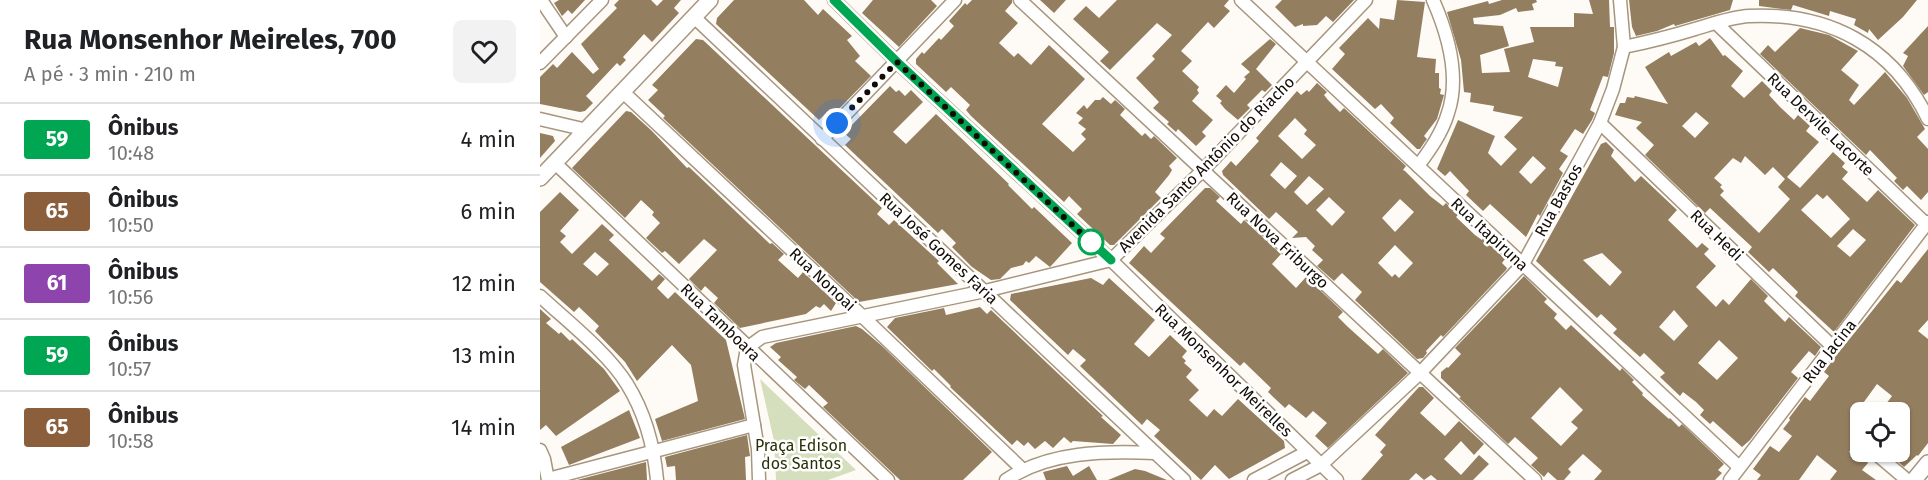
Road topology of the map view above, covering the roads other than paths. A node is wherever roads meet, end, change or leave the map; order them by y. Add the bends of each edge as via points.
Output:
1 (542, 0) edge
2 (602, 0) edge
3 (710, 0) edge
4 (834, 0) edge
5 (955, 0) edge
6 (1020, 0) edge
7 (1241, 0) edge
8 (1366, 0) edge
9 (1433, 0) edge
10 (1620, 0) edge
11 (694, 17) junction
12 (1716, 23) junction
13 (566, 36) junction
14 (1624, 47) junction
15 (897, 62) junction
16 (1307, 62) junction
17 (540, 63) edge
18 (623, 92) junction
19 (540, 119) edge
20 (1928, 119) edge
21 (1600, 123) junction
22 (587, 130) junction
23 (822, 139) junction
24 (555, 164) junction
25 (1418, 166) junction
26 (1203, 170) junction
27 (540, 178) edge
28 (1927, 223) edge
29 (1111, 260) junction
30 (1523, 264) junction
31 (985, 291) junction
32 (540, 296) edge
33 (862, 316) junction
34 (1833, 347) junction
35 (747, 348) junction
36 (1420, 372) junction
37 (754, 425) junction
38 (540, 450) edge
39 (653, 450) junction
40 (1307, 452) junction
41 (1155, 453) junction
42 (1886, 462) edge
43 (1928, 463) edge
44 (1321, 465) junction
45 (1739, 467) junction
46 (1022, 469) junction
47 (548, 479) edge
48 (885, 479) edge
49 (657, 480) edge
50 (759, 480) edge
51 (1006, 480) edge
52 (1184, 480) edge
53 (1254, 480) edge
54 (1292, 480) edge
55 (1337, 480) edge
56 (1535, 480) edge
57 (1730, 480) edge
58 (1907, 480) edge
59 (1914, 480) edge

1 - 13 street
2 - 13 street
3 - 11 main road
4 - 15 street, Rua Monsenhor Meirelles
5 - 15 street
6 - 26 street, Rua Nova Friburgo
7 - 16 street, Rua Itapiruna
8 - 16 street, Avenida Santo Antônio do Riacho
9 - 25 street via 1445,34 1453,88 1448,114
10 - 14 street, Rua Bastos
11 - 18 main road
11 - 23 street, Rua José Gomes Faria
12 - 14 street
12 - 20 street via 1747,16 1783,17 1838,29 1893,65
12 - 28 street, Rua Dervile Lacorte
13 - 17 street
14 - 21 street, Rua Bastos
15 - 23 street
15 - 29 street, Rua Monsenhor Meirelles
16 - 25 street, Rua Itapiruna
16 - 26 street, Avenida Santo Antônio do Riacho
18 - 22 main road
18 - 33 street, Rua Nonoai
19 - 22 street
21 - 30 street, Rua Bastos
21 - 34 street, Rua Hedi
22 - 24 main road
23 - 31 street, Rua José Gomes Faria
24 - 27 main road
24 - 35 street, Rua Tamboara
25 - 30 street, Rua Itapiruna
26 - 29 street, Avenida Santo Antônio do Riacho
26 - 36 street, Rua Nova Friburgo
28 - 34 street, Rua Jacina
29 - 31 street, Avenida Santo Antônio do Riacho
29 - 40 street, Rua Monsenhor Meirelles
30 - 36 street, Rua Bastos
30 - 45 street, Rua Itapiruna
31 - 33 street, Avenida Santo Antônio do Riacho
31 - 41 street, Rua José Gomes Faria
32 - 39 street via 627,383 646,422
33 - 35 street, Avenida Santo Antônio do Riacho via 762,337
33 - 46 street, Rua Nonoai
34 - 45 street, Rua Jacina
35 - 37 street via 744,365
35 - 48 street, Rua Tamboara
36 - 44 street, Rua Bastos
36 - 56 street, Rua Nova Friburgo
37 - 39 street
37 - 50 street
38 - 47 street
39 - 47 street
39 - 49 street
40 - 44 street, Rua Monsenhor Meirelles
40 - 53 street
41 - 46 street via 1076,455
41 - 52 street, Rua José Gomes Faria
42 - 58 street
43 - 59 main road
44 - 54 street, Rua Bastos
44 - 55 street, Rua Monsenhor Meirelles
45 - 57 street, Rua Jacina
46 - 51 street

